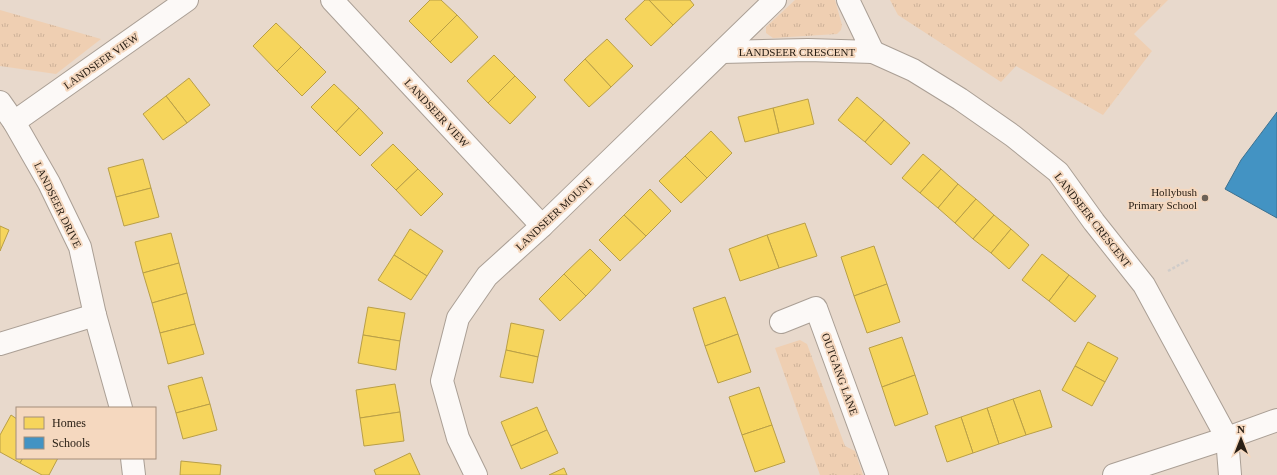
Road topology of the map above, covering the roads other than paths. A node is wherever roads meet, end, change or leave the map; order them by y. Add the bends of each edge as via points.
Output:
1 (187, 0) edge
2 (332, 0) edge
3 (775, 0) edge
4 (848, 0) edge
5 (722, 52) junction
6 (873, 52) junction
7 (0, 102) edge
8 (14, 122) junction
9 (542, 226) junction
10 (95, 315) junction
11 (780, 322) dead end
12 (0, 344) edge
13 (121, 407) edge
14 (1277, 420) edge
15 (1226, 438) junction
16 (132, 459) edge
17 (134, 475) edge
18 (476, 475) edge
19 (877, 475) edge
20 (1114, 475) edge
21 (1230, 475) edge

1 - 8 street, LANDSEER VIEW
2 - 9 street, LANDSEER VIEW
3 - 5 street, LANDSEER MOUNT
4 - 6 street, LANDSEER CRESCENT
5 - 6 street, LANDSEER CRESCENT
5 - 9 street, LANDSEER MOUNT
6 - 15 street, LANDSEER CRESCENT via 913,70 960,99 1058,172 1144,285
7 - 8 street, LANDSEER DRIVE
8 - 10 street, LANDSEER DRIVE via 49,183 80,246
9 - 18 street, LANDSEER MOUNT via 487,276 458,318 442,381 458,438
10 - 12 street
10 - 13 street, LANDSEER DRIVE
11 - 19 street, OUTGANG LANE via 816,308
14 - 15 street
15 - 20 street
15 - 21 street
16 - 17 street

